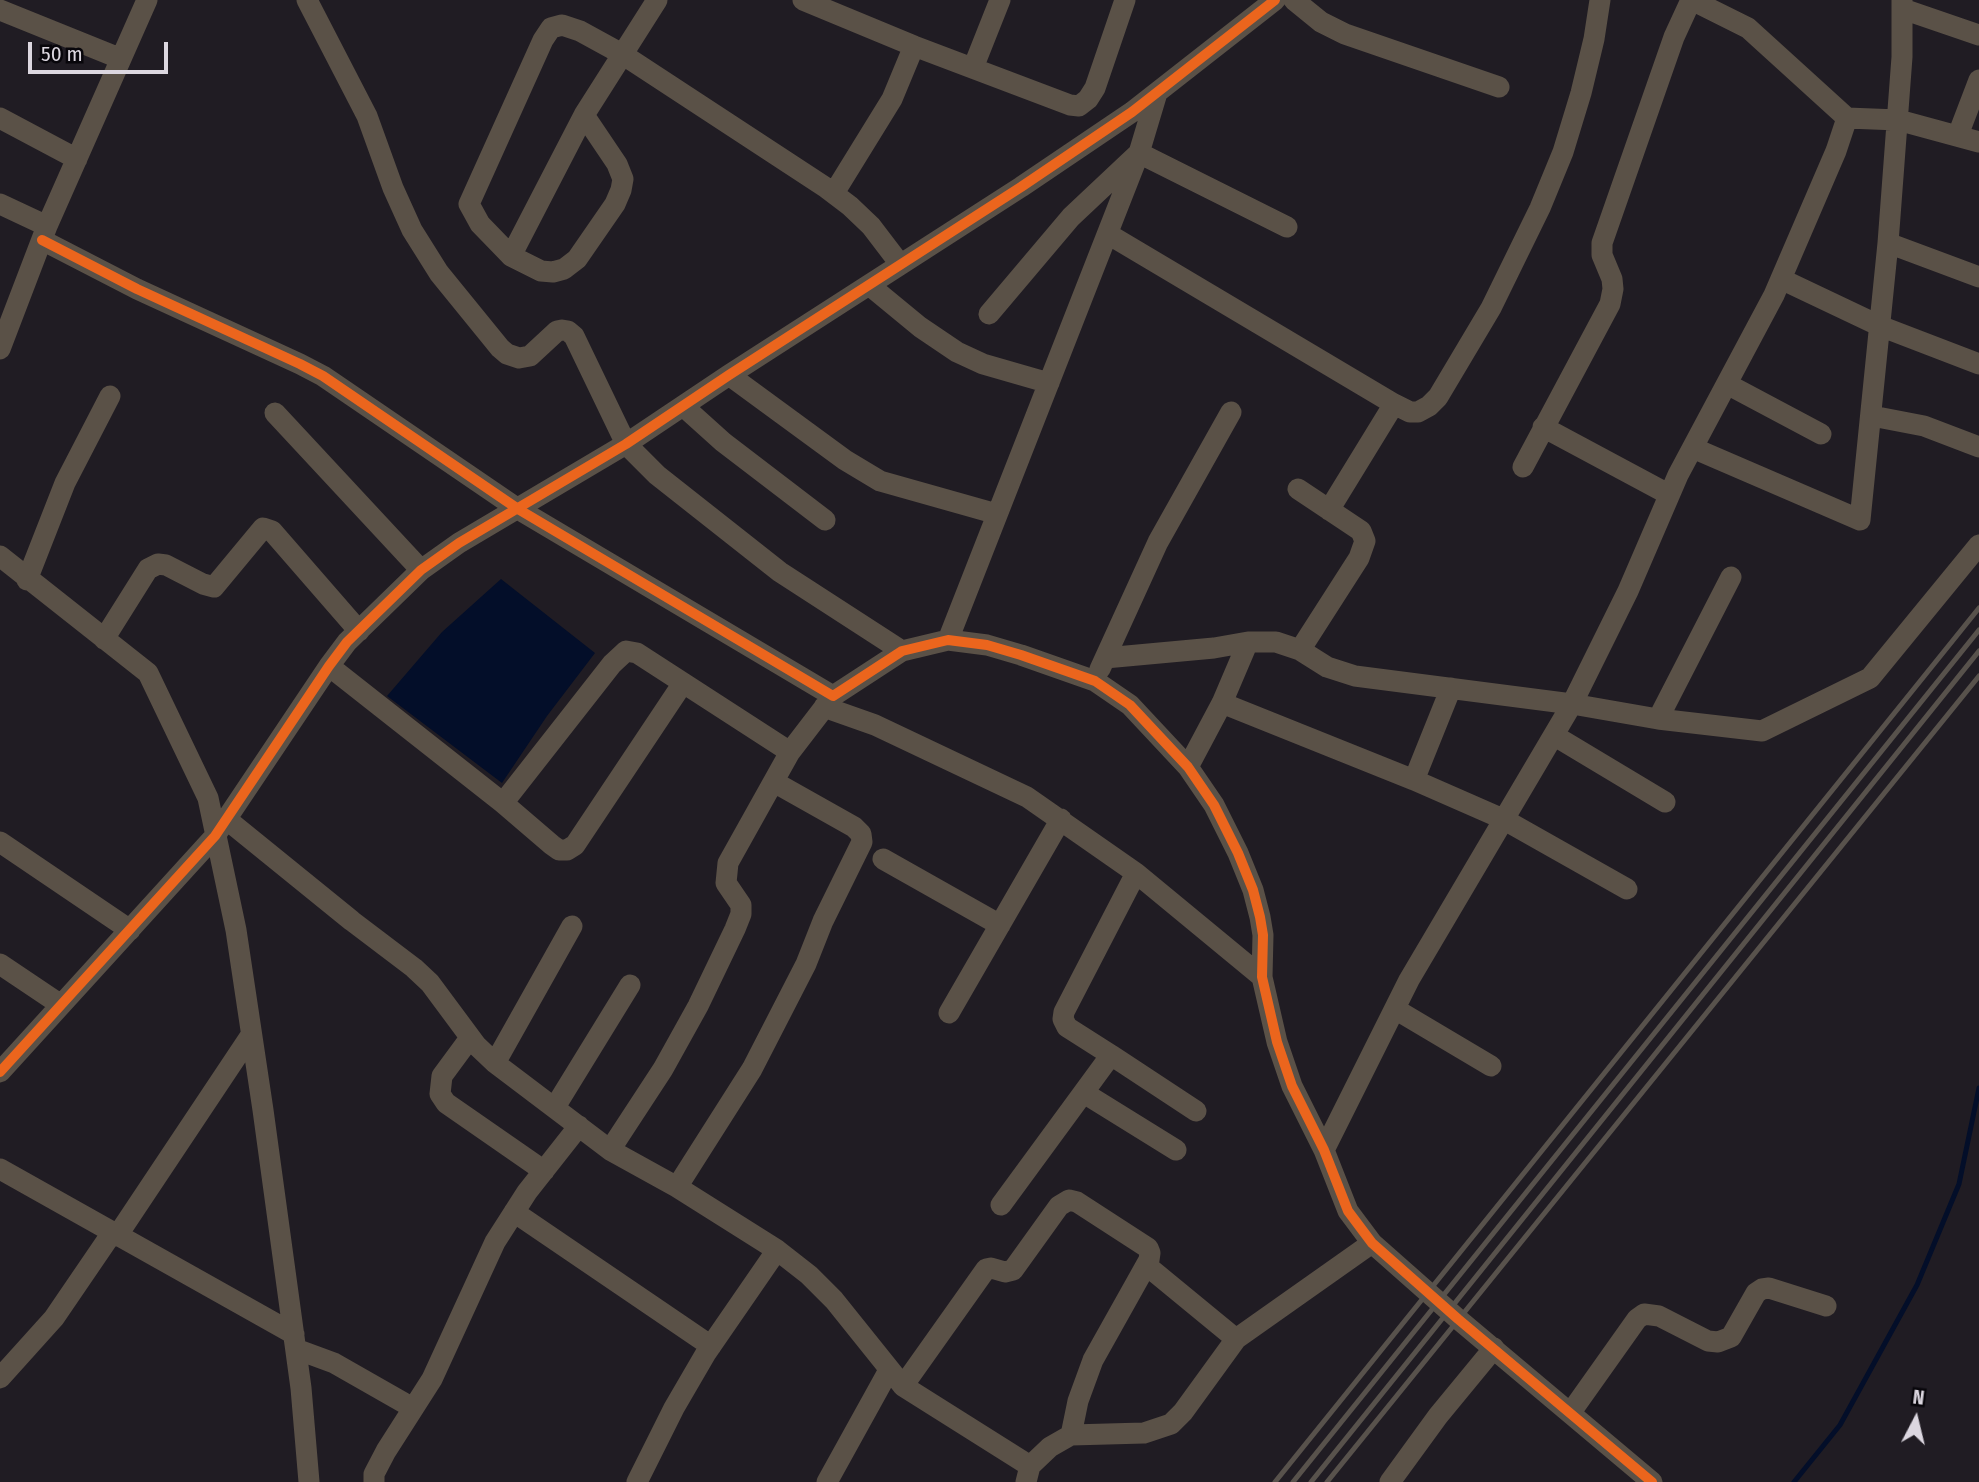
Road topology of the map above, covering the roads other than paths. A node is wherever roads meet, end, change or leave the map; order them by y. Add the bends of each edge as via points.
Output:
1 (147, 0) edge
2 (307, 0) edge
3 (657, 0) edge
4 (803, 0) edge
5 (1000, 0) edge
6 (1125, 0) edge
7 (1275, 0) edge
8 (1294, 0) edge
9 (1600, 0) edge
10 (1692, 0) edge
11 (1903, 4) edge
12 (852, 9) edge
13 (0, 10) edge
14 (1979, 35) edge
15 (914, 46) junction
16 (622, 54) junction
17 (119, 58) junction
18 (974, 68) junction
19 (1979, 80) edge
20 (1499, 87) dead end
21 (1157, 93) junction
22 (584, 115) junction
23 (0, 118) edge
24 (1847, 118) junction
25 (1898, 120) junction
26 (1958, 135) junction
27 (1979, 142) edge
28 (1139, 153) junction
29 (77, 159) junction
30 (834, 193) junction
31 (0, 204) edge
32 (1287, 227) dead end
33 (44, 233) junction
34 (1108, 234) junction
35 (1888, 243) junction
36 (511, 256) junction
37 (900, 264) junction
38 (1979, 277) edge
39 (1781, 279) junction
40 (869, 285) junction
41 (989, 314) dead end
42 (1880, 326) junction
43 (0, 349) edge
44 (1979, 365) edge
45 (729, 375) junction
46 (1049, 383) junction
47 (1727, 384) junction
48 (110, 396) dead end
49 (1394, 404) junction
50 (683, 406) junction
51 (1231, 412) dead end
52 (275, 413) dead end
53 (1872, 416) junction
54 (1543, 427) junction
55 (1821, 434) dead end
56 (626, 444) junction
57 (1979, 447) edge
58 (1693, 448) junction
59 (1523, 467) dead end
60 (1298, 489) dead end
61 (1668, 494) junction
62 (518, 509) junction
63 (1329, 510) junction
64 (997, 514) junction
65 (825, 520) dead end
66 (1979, 545) edge
67 (0, 556) edge
68 (421, 570) junction
69 (1731, 577) dead end
70 (27, 580) junction
71 (359, 631) junction
72 (104, 639) junction
73 (948, 640) junction
74 (1248, 642) junction
75 (1300, 650) junction
76 (902, 651) junction
77 (1105, 658) junction
78 (329, 666) junction
79 (1095, 681) junction
80 (683, 683) junction
81 (1451, 688) junction
82 (829, 701) junction
83 (1222, 703) junction
84 (1572, 704) junction
85 (1658, 719) junction
86 (1555, 736) junction
87 (790, 752) junction
88 (1188, 767) junction
89 (1414, 780) junction
90 (774, 782) junction
91 (1665, 802) dead end
92 (503, 803) junction
93 (1503, 819) junction
94 (1061, 820) junction
95 (220, 827) junction
96 (0, 842) edge
97 (883, 859) dead end
98 (1136, 873) junction
99 (1627, 889) dead end
100 (1000, 925) junction
101 (572, 926) dead end
102 (130, 929) junction
103 (0, 964) edge
104 (1262, 977) junction
105 (630, 985) dead end
106 (61, 1004) junction
107 (1395, 1009) junction
108 (949, 1013) dead end
109 (251, 1035) junction
110 (470, 1038) junction
111 (1111, 1055) junction
112 (495, 1063) junction
113 (1491, 1066) dead end
114 (0, 1072) edge
115 (1084, 1093) junction
116 (555, 1107) junction
117 (1196, 1111) dead end
118 (579, 1126) junction
119 (610, 1150) junction
120 (1176, 1150) dead end
121 (1324, 1150) junction
122 (0, 1170) edge
123 (544, 1171) junction
124 (677, 1187) junction
125 (1001, 1205) dead end
126 (514, 1212) junction
127 (114, 1235) junction
128 (1372, 1243) junction
129 (777, 1250) junction
130 (1146, 1265) junction
131 (1826, 1306) dead end
132 (1236, 1339) junction
133 (295, 1342) junction
134 (711, 1346) junction
135 (1494, 1348) junction
136 (8, 1356) edge
137 (889, 1370) junction
138 (0, 1378) edge
139 (904, 1386) junction
140 (413, 1408) junction
141 (1570, 1412) junction
142 (1071, 1435) junction
143 (1028, 1474) edge
144 (309, 1482) edge
145 (373, 1482) edge
146 (638, 1482) edge
147 (827, 1482) edge
148 (1390, 1482) edge
149 (1652, 1482) edge

1 - 17 street
2 - 56 street via 367,116 412,230 439,273 507,354 530,356 557,331 575,336
3 - 16 street
4 - 12 street
5 - 18 street
6 - 18 street via 1096,88 1079,106
7 - 21 street
8 - 20 street via 1345,34
9 - 49 street via 1588,66 1563,152 1492,308 1429,406 1410,412
10 - 24 street via 1748,28
10 - 54 street via 1674,37 1602,243 1612,279 1610,303
11 - 14 street
11 - 25 street
12 - 15 street
13 - 17 street
15 - 18 street
15 - 30 street via 887,107
16 - 22 street
16 - 30 street
16 - 36 street via 562,26 551,28 542,40 469,204 480,224
17 - 29 street
19 - 26 street
21 - 28 street
21 - 37 street
22 - 36 street
22 - 36 street via 623,179 615,204 564,270 541,271
23 - 29 street
24 - 25 street
24 - 39 street
25 - 26 street
25 - 35 street
26 - 27 street
28 - 32 street
28 - 34 street
28 - 41 street via 1078,209
29 - 33 street
30 - 37 street via 871,226
31 - 33 street
33 - 43 street
33 - 62 street via 137,289 323,376
34 - 46 street
34 - 49 street
35 - 38 street
35 - 42 street
37 - 40 street
39 - 42 street
39 - 47 street
40 - 45 street
40 - 46 street via 957,352
42 - 44 street
42 - 53 street
45 - 50 street
45 - 64 street via 880,481
46 - 64 street
47 - 55 street
47 - 58 street
48 - 70 street via 65,483
49 - 63 street
50 - 56 street
50 - 65 street
51 - 77 street via 1153,553
52 - 68 street
53 - 57 street via 1924,426
53 - 58 street via 1860,520
54 - 59 street
54 - 61 street
56 - 62 street
56 - 76 street via 690,502 780,572
58 - 61 street
60 - 63 street
61 - 84 street via 1628,591
62 - 68 street
62 - 82 street
63 - 75 street via 1361,531 1365,541
64 - 73 street
66 - 85 street via 1870,678 1762,731
67 - 70 street
68 - 71 street
69 - 85 street
70 - 72 street
71 - 72 street via 267,527 259,530 214,587 166,565 148,569
71 - 78 street
72 - 95 street via 148,673
73 - 76 street
73 - 79 street via 986,645
74 - 75 street via 1276,642
74 - 77 street
74 - 83 street
75 - 81 street via 1327,667 1355,676
76 - 82 street
77 - 79 street
78 - 92 street
78 - 95 street
79 - 88 street via 1130,705
80 - 87 street
80 - 92 street via 637,653 619,655
80 - 92 street via 575,845 559,850
81 - 84 street
81 - 89 street
82 - 87 street
82 - 94 street via 1027,797
83 - 88 street
83 - 89 street
84 - 85 street
84 - 86 street
86 - 91 street
86 - 93 street
87 - 90 street
88 - 104 street via 1214,805 1253,890 1263,935
89 - 93 street
90 - 119 street via 728,863 726,883 741,905 735,929 663,1069
90 - 124 street via 854,827 862,842 752,1069
93 - 99 street
93 - 107 street
94 - 98 street
94 - 100 street
95 - 102 street
95 - 109 street
95 - 110 street via 414,968
96 - 102 street
97 - 100 street
98 - 104 street
98 - 111 street via 1063,1019 1067,1027
100 - 108 street
101 - 112 street
102 - 106 street
103 - 106 street
104 - 121 street via 1292,1086
105 - 116 street
106 - 114 street
107 - 113 street
107 - 121 street
109 - 127 street
109 - 133 street
110 - 112 street
110 - 123 street via 442,1076 440,1094 446,1103
111 - 115 street
111 - 117 street
112 - 116 street
115 - 120 street
115 - 125 street
116 - 118 street
118 - 119 street
118 - 123 street
119 - 124 street
121 - 128 street via 1348,1211
122 - 127 street
123 - 126 street
124 - 129 street
126 - 134 street
126 - 140 street via 495,1242 432,1379
127 - 133 street
127 - 136 street via 61,1309
128 - 132 street
128 - 135 street
129 - 134 street
129 - 137 street via 834,1300
130 - 132 street
130 - 139 street via 1148,1248 1069,1200 1013,1270 991,1268 984,1272
130 - 142 street via 1093,1360
131 - 141 street via 1762,1289 1731,1337 1718,1342 1659,1315 1644,1314
132 - 142 street via 1171,1424 1144,1433
133 - 140 street
133 - 144 street
134 - 146 street
135 - 141 street
135 - 148 street
136 - 138 street
137 - 139 street
137 - 147 street
139 - 143 street
140 - 145 street
141 - 149 street
142 - 143 street via 1050,1447

